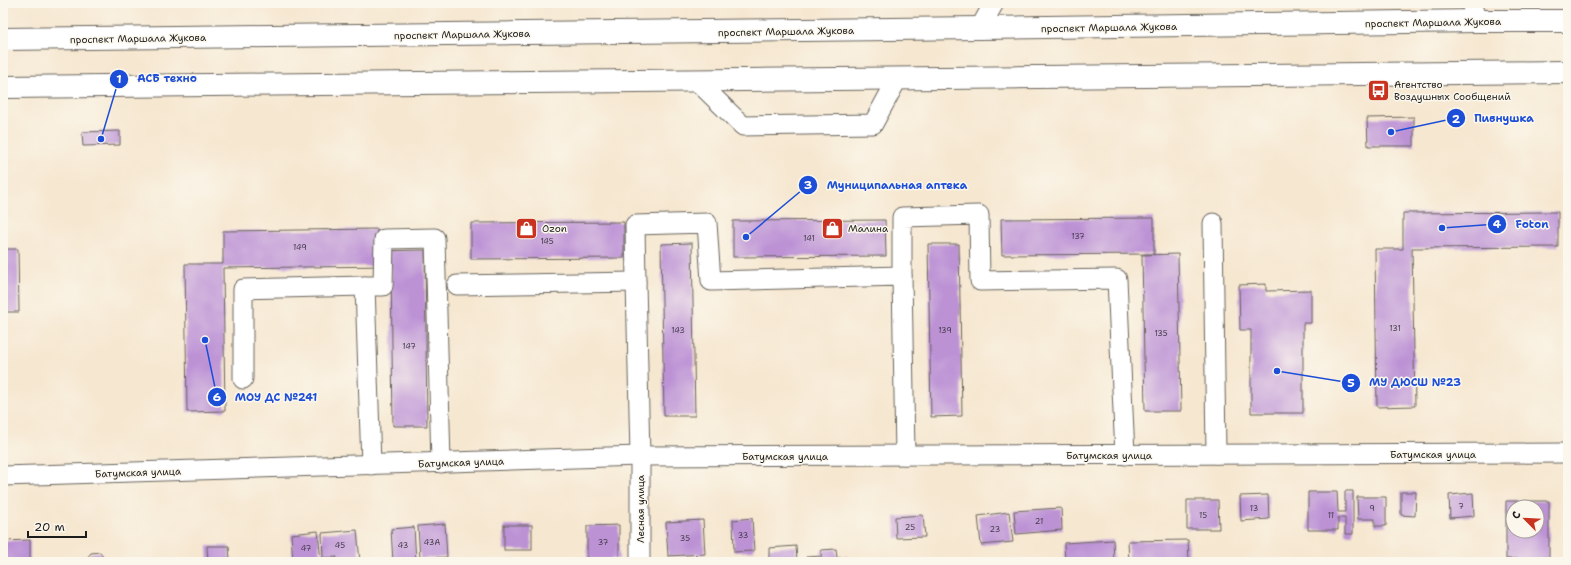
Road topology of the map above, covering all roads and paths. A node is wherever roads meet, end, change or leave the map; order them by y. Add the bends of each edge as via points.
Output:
1 (994, 3) edge
2 (1474, 12) edge
3 (1568, 21) edge
4 (980, 28) junction
5 (3, 39) edge
6 (1568, 72) edge
7 (898, 78) junction
8 (696, 80) junction
9 (3, 87) edge
10 (1213, 223) dead end
11 (902, 276) junction
12 (636, 282) junction
13 (457, 285) dead end
14 (365, 286) junction
15 (243, 379) dead end
16 (1216, 454) junction
17 (1568, 454) edge
18 (905, 455) junction
19 (1125, 455) junction
20 (640, 456) junction
21 (441, 462) junction
22 (371, 465) junction
23 (3, 476) edge
24 (640, 562) edge

1 - 4 street
2 - 3 highway, проспект Маршала Жукова
2 - 4 highway, проспект Маршала Жукова
4 - 5 highway, проспект Маршала Жукова
6 - 7 highway
7 - 8 highway
7 - 8 street via 873,124 743,126
8 - 9 highway
10 - 16 street
11 - 12 street, Лесная улица via 710,281 707,223 635,225
11 - 18 street
11 - 19 street via 902,217 979,216 980,281 1117,279
12 - 13 street
12 - 20 street, Лесная улица
14 - 15 street via 243,289
14 - 21 street via 383,286 384,239 435,238
14 - 22 street
16 - 17 street, Батумская улица
16 - 19 street, Батумская улица
18 - 19 street, Батумская улица
18 - 20 street, Батумская улица
20 - 21 street, Батумская улица
20 - 24 street, Лесная улица
21 - 22 street, Батумская улица
22 - 23 street, Батумская улица

